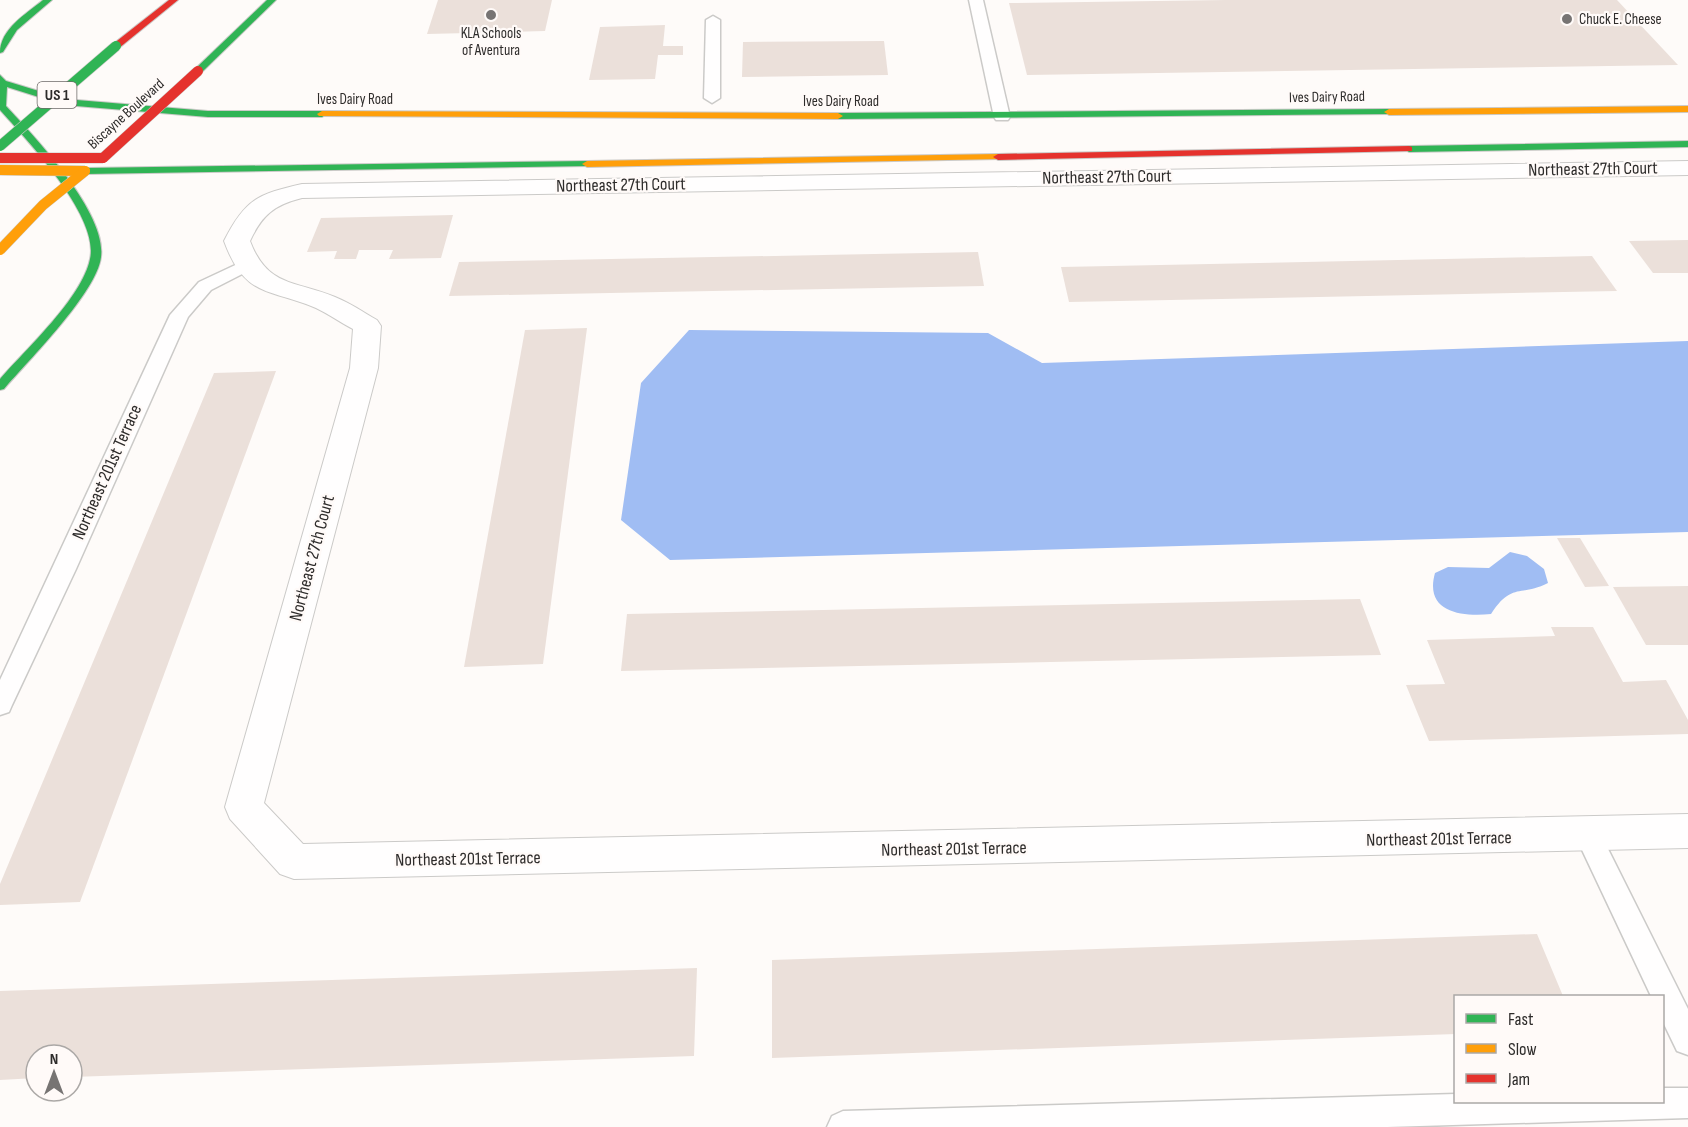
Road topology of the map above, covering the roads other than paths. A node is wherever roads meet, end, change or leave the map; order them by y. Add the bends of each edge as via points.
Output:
1 (48, 0) edge
2 (174, 0) edge
3 (272, 0) edge
4 (976, 0) edge
5 (713, 20) dead end
6 (0, 50) edge
7 (2, 81) edge
8 (712, 98) dead end
9 (1688, 109) edge
10 (1002, 117) junction
11 (1688, 144) edge
12 (0, 146) edge
13 (442, 152) dead end
14 (0, 158) edge
15 (103, 158) junction
16 (1688, 168) edge
17 (0, 170) edge
18 (85, 171) junction
19 (0, 250) edge
20 (246, 266) junction
21 (0, 386) edge
22 (0, 705) edge
23 (244, 807) joint
24 (1688, 831) edge
25 (1588, 835) junction
26 (1688, 1041) edge
27 (1688, 1103) edge
28 (843, 1127) edge

1 - 6 street via 21,20 4,38
2 - 12 street, US 1, bridge
3 - 15 street, Biscayne Boulevard, bridge
4 - 10 lane
5 - 8 lane
7 - 10 street, Ives Dairy Road via 64,102 196,114
7 - 21 street via 1,106 23,128 86,213 97,246 91,272 81,290
9 - 10 street, Ives Dairy Road
11 - 18 street
13 - 15 street
14 - 15 street, bridge
15 - 18 street, Biscayne Boulevard, bridge
16 - 20 street, Northeast 27th Court via 302,191 267,199 250,213 237,241
17 - 18 street, bridge
18 - 19 street, Biscayne Boulevard, bridge via 43,205
20 - 22 lane, Northeast 201st Terrace via 204,286 179,315
20 - 23 street, Northeast 27th Court via 266,283 327,303 368,326 364,368
23 - 25 street, Northeast 201st Terrace via 294,862
24 - 25 street, Northeast 201st Terrace
25 - 26 lane
27 - 28 lane

